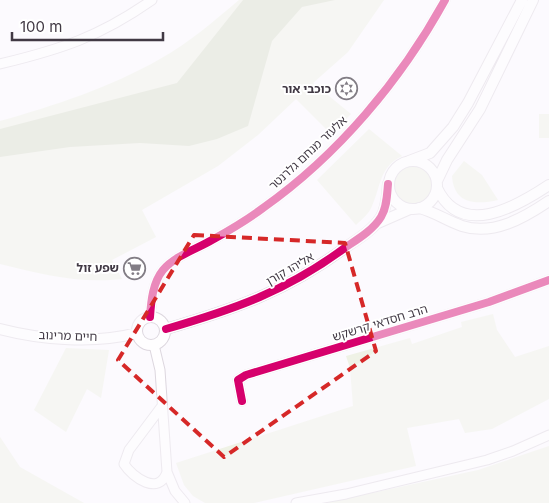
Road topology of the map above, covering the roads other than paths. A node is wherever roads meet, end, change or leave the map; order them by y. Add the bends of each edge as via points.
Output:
1 (152, 0) edge
2 (444, 0) edge
3 (522, 0) edge
4 (533, 0) edge
5 (0, 64) edge
6 (409, 161) junction
7 (388, 184) junction
8 (437, 184) junction
9 (549, 185) edge
10 (549, 201) edge
11 (415, 209) junction
12 (373, 226) junction
13 (549, 280) edge
14 (150, 317) junction
15 (0, 329) edge
16 (166, 329) junction
17 (137, 333) junction
18 (154, 345) junction
19 (242, 401) dead end
20 (162, 406) junction
21 (549, 435) edge
22 (166, 472) junction
23 (185, 503) edge
24 (296, 503) edge

1 - 5 street via 81,41
2 - 14 street, אלעזר מנחם גלרנטר via 416,48 332,149 264,208 163,270 155,287
3 - 6 street via 453,127 430,153
4 - 8 street via 480,109 447,160
6 - 7 street via 394,168
6 - 8 street via 427,165
7 - 11 street via 397,203
7 - 12 street, אליהו קורן via 384,212
8 - 9 street via 441,196 454,208 480,215 505,211
8 - 11 street via 429,203
10 - 11 street via 510,223 480,228 463,226
11 - 12 street, אליהו קורן
12 - 16 street, אליהו קורן via 318,267 271,294
13 - 19 street, הרב חסדאי קרשקש via 488,302 246,375 238,380
14 - 16 street via 160,319
14 - 17 street via 140,322
15 - 17 street, חיים מרינוב via 65,338
16 - 18 street via 163,339
17 - 18 street via 143,342
18 - 20 street via 160,370
20 - 22 street
20 - 22 street via 129,450 124,464 137,479 147,482 164,479
21 - 24 street via 487,460
22 - 23 street

